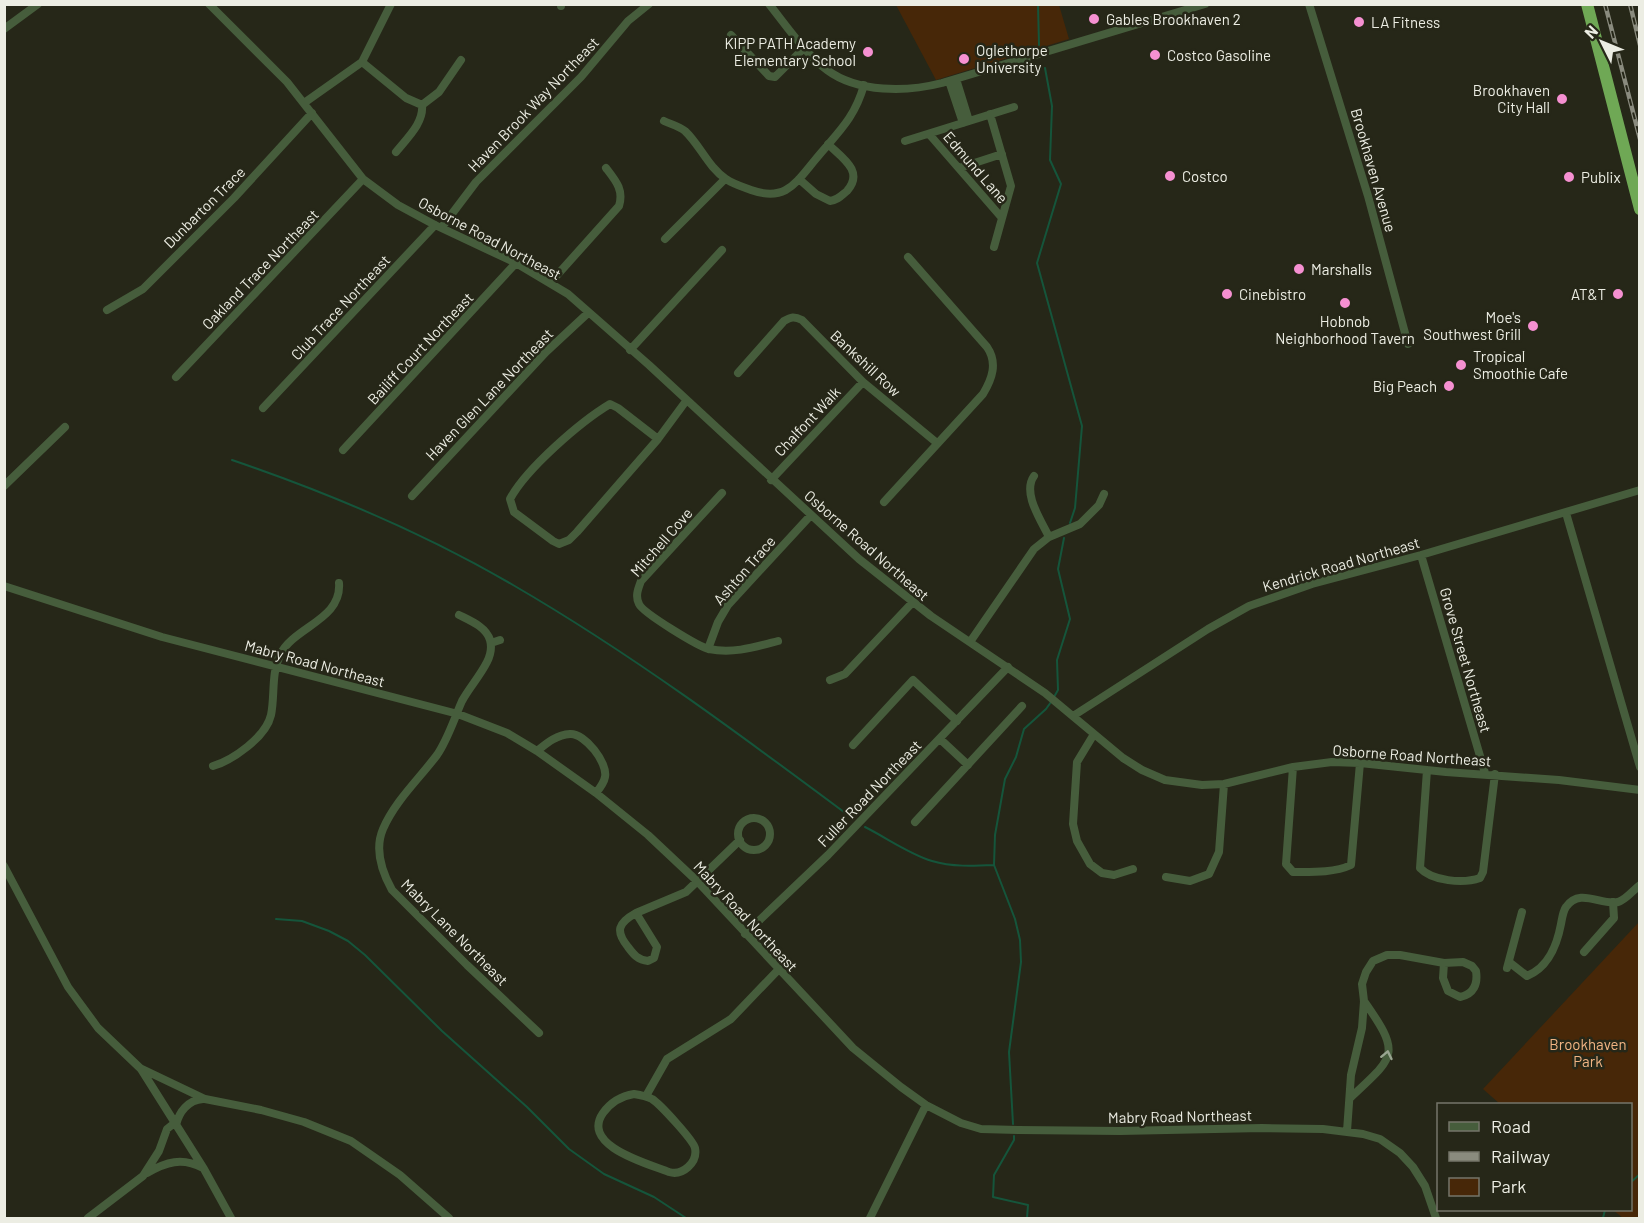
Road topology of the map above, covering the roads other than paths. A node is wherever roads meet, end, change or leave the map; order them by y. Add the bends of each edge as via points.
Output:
1 (39, 4) edge
2 (209, 4) edge
3 (391, 4) edge
4 (649, 4) edge
5 (769, 4) edge
6 (1205, 4) edge
7 (1309, 4) edge
8 (1587, 4) edge
9 (4, 29) edge
10 (731, 35) dead end
11 (805, 47) junction
12 (461, 60) dead end
13 (363, 62) junction
14 (952, 80) junction
15 (864, 85) junction
16 (304, 103) junction
17 (422, 105) junction
18 (1014, 107) dead end
19 (312, 113) junction
20 (990, 114) junction
21 (664, 121) dead end
22 (966, 122) junction
23 (929, 134) junction
24 (905, 141) dead end
25 (828, 144) junction
26 (396, 152) dead end
27 (1002, 154) junction
28 (606, 168) dead end
29 (959, 168) junction
30 (799, 178) junction
31 (363, 179) junction
32 (725, 179) junction
33 (1640, 209) edge
34 (1002, 218) junction
35 (438, 226) junction
36 (665, 239) dead end
37 (993, 247) dead end
38 (722, 250) dead end
39 (908, 257) dead end
40 (516, 263) junction
41 (550, 283) junction
42 (107, 310) dead end
43 (588, 313) junction
44 (1408, 344) dead end
45 (630, 350) junction
46 (738, 373) dead end
47 (176, 377) dead end
48 (863, 382) junction
49 (686, 401) junction
50 (263, 408) dead end
51 (66, 427) dead end
52 (658, 439) junction
53 (937, 443) junction
54 (343, 450) dead end
55 (1034, 476) dead end
56 (771, 480) junction
57 (4, 486) edge
58 (1640, 490) edge
59 (722, 493) dead end
60 (1104, 494) dead end
61 (412, 496) dead end
62 (884, 502) dead end
63 (1566, 513) junction
64 (811, 515) junction
65 (1049, 537) junction
66 (1421, 555) junction
67 (339, 583) dead end
68 (4, 586) edge
69 (912, 603) junction
70 (459, 615) dead end
71 (500, 640) dead end
72 (778, 641) dead end
73 (491, 642) junction
74 (970, 642) junction
75 (708, 649) junction
76 (275, 667) junction
77 (1008, 667) junction
78 (830, 680) dead end
79 (1022, 706) dead end
80 (1070, 713) junction
81 (458, 714) junction
82 (957, 721) junction
83 (1094, 734) junction
84 (940, 739) junction
85 (853, 746) dead end
86 (537, 751) junction
87 (1360, 763) junction
88 (968, 765) junction
89 (213, 766) dead end
90 (1293, 767) junction
91 (1640, 767) edge
92 (1428, 770) junction
93 (1485, 773) junction
94 (1495, 774) junction
95 (1224, 784) junction
96 (1640, 790) edge
97 (596, 793) junction
98 (915, 822) dead end
99 (740, 840) junction
100 (4, 866) edge
101 (1133, 869) dead end
102 (1166, 877) dead end
103 (698, 882) junction
104 (1640, 885) edge
105 (1612, 902) junction
106 (1522, 912) dead end
107 (636, 913) junction
108 (745, 934) junction
109 (1584, 952) dead end
110 (1444, 963) junction
111 (778, 970) junction
112 (1364, 1001) junction
113 (1376, 1017) junction
114 (1363, 1020) junction
115 (539, 1033) dead end
116 (140, 1068) junction
117 (646, 1096) junction
118 (1350, 1098) junction
119 (205, 1099) junction
120 (926, 1105) junction
121 (167, 1113) junction
122 (176, 1125) junction
123 (167, 1129) junction
124 (1347, 1131) junction
125 (204, 1169) junction
126 (143, 1176) junction
127 (88, 1218) edge
128 (231, 1218) edge
129 (449, 1218) edge
130 (870, 1218) edge
131 (1436, 1218) edge

1 - 9 street
2 - 16 street, Osborne Road Northeast
3 - 13 street
4 - 35 street, Haven Brook Way Northeast via 628,21
5 - 11 street
6 - 14 street
7 - 44 street, Brookhaven Avenue
8 - 33 highway
10 - 11 street via 769,76 775,77
11 - 15 street via 827,70
12 - 17 street via 439,92
13 - 16 street
13 - 17 street via 406,98
14 - 15 street via 919,89
14 - 22 street
15 - 25 street via 854,113
16 - 19 street, Osborne Road Northeast
17 - 26 street via 423,114
18 - 20 street
19 - 31 street, Osborne Road Northeast
19 - 42 street, Dunbarton Trace via 143,289
20 - 22 street
20 - 27 street
21 - 32 street via 684,129
22 - 23 street
23 - 24 street
23 - 29 street, Edmund Lane
25 - 30 street
25 - 30 street via 852,166 855,174 850,187 830,201
27 - 29 street
27 - 34 street via 1011,186
28 - 41 street via 621,190 619,207
29 - 34 street, Edmund Lane
30 - 32 street via 773,195
31 - 35 street, Osborne Road Northeast via 398,205
31 - 47 street, Oakland Trace Northeast
32 - 36 street
34 - 37 street
35 - 40 street, Osborne Road Northeast
35 - 50 street, Club Trace Northeast
38 - 45 street
39 - 53 street via 987,347 993,362 990,382 983,394
40 - 41 street, Osborne Road Northeast
40 - 54 street, Bailiff Court Northeast
41 - 43 street, Osborne Road Northeast
43 - 45 street, Osborne Road Northeast
43 - 61 street, Haven Glen Lane Northeast via 546,352
45 - 49 street, Osborne Road Northeast
46 - 48 street, Bankshill Row via 783,321 792,316 802,320
48 - 53 street, Bankshill Row
48 - 56 street, Chalfont Walk
49 - 52 street
49 - 56 street, Osborne Road Northeast
51 - 57 street
52 - 52 street via 568,540 559,544 553,541 514,512 510,500 518,487 568,434 610,404
53 - 62 street
55 - 65 street via 1030,493
56 - 64 street, Osborne Road Northeast
58 - 63 street, Kendrick Road Northeast
59 - 75 street, Mitchell Cove via 641,581 637,599 650,615
60 - 65 street via 1080,524
63 - 66 street, Kendrick Road Northeast
63 - 91 street
64 - 69 street, Osborne Road Northeast
64 - 75 street, Ashton Trace via 728,605
65 - 74 street via 1023,563
66 - 80 street, Kendrick Road Northeast via 1312,584 1249,606
66 - 93 street, Grove Street Northeast
67 - 76 street via 334,606 291,641
68 - 76 street, Mabry Road Northeast via 136,629
69 - 74 street, Osborne Road Northeast
69 - 78 street via 845,674
70 - 73 street via 481,627
71 - 73 street
72 - 75 street, Mitchell Cove via 739,651
73 - 81 street, Mabry Lane Northeast via 487,662
74 - 77 street, Osborne Road Northeast
76 - 81 street, Mabry Road Northeast
76 - 89 street via 271,717 264,729 232,759
77 - 80 street, Osborne Road Northeast
77 - 82 street, Fuller Road Northeast
79 - 88 street
80 - 83 street, Osborne Road Northeast
81 - 86 street, Mabry Road Northeast via 507,733
81 - 115 street, Mabry Lane Northeast via 438,753 382,830 378,853 392,890
82 - 84 street, Fuller Road Northeast
82 - 85 street via 913,680
83 - 95 street, Osborne Road Northeast via 1142,771 1165,780
83 - 101 street via 1077,762 1073,824 1077,841 1090,864 1102,873 1114,875
84 - 88 street
84 - 108 street, Fuller Road Northeast
86 - 97 street, Mabry Road Northeast
86 - 97 street via 557,736 571,734 586,740 600,758 606,776
87 - 90 street, Osborne Road Northeast
87 - 90 street via 1351,865 1293,872 1286,864
87 - 92 street, Osborne Road Northeast
88 - 98 street
90 - 95 street, Osborne Road Northeast
92 - 93 street, Osborne Road Northeast
92 - 94 street via 1420,868 1434,876 1461,881 1480,878 1483,872
93 - 94 street, Osborne Road Northeast
94 - 96 street, Osborne Road Northeast
95 - 102 street via 1219,852 1209,874 1190,881
97 - 103 street, Mabry Road Northeast
99 - 99 street via 740,825 749,819 761,820 770,831 768,841 759,849
99 - 103 street
100 - 116 street via 68,987 98,1028
103 - 107 street via 686,892
103 - 108 street, Mabry Road Northeast
104 - 105 street via 1621,901
105 - 106 street via 1587,896 1564,908 1557,945 1550,958 1527,976 1508,965
105 - 109 street via 1614,918
107 - 107 street via 622,923 619,931 636,957 648,961 654,958 657,947
108 - 111 street, Mabry Road Northeast
110 - 110 street via 1463,962 1472,966 1477,975 1471,993 1460,997 1448,991 1443,978
110 - 112 street via 1400,955 1373,961 1362,984
111 - 117 street via 731,1019 667,1059
111 - 120 street, Mabry Road Northeast via 853,1048
112 - 113 street
112 - 114 street
113 - 114 street
118 -> 113 street via 1381,1070 1389,1055 1387,1036
114 - 118 street
116 - 119 street
116 - 121 street
117 - 117 street via 634,1094 607,1108 600,1118 600,1133 621,1153 669,1172 682,1172 693,1158 693,1144
118 - 124 street
119 - 122 street via 188,1104
119 - 129 street via 304,1122 351,1141 400,1175
120 - 124 street, Mabry Road Northeast via 981,1129
120 - 130 street
121 - 122 street
121 - 123 street
122 - 123 street
122 - 125 street
123 - 126 street
124 - 131 street, Mabry Road Northeast via 1380,1139 1400,1153 1425,1186
125 - 126 street via 178,1161 161,1165
125 - 128 street
126 - 127 street

